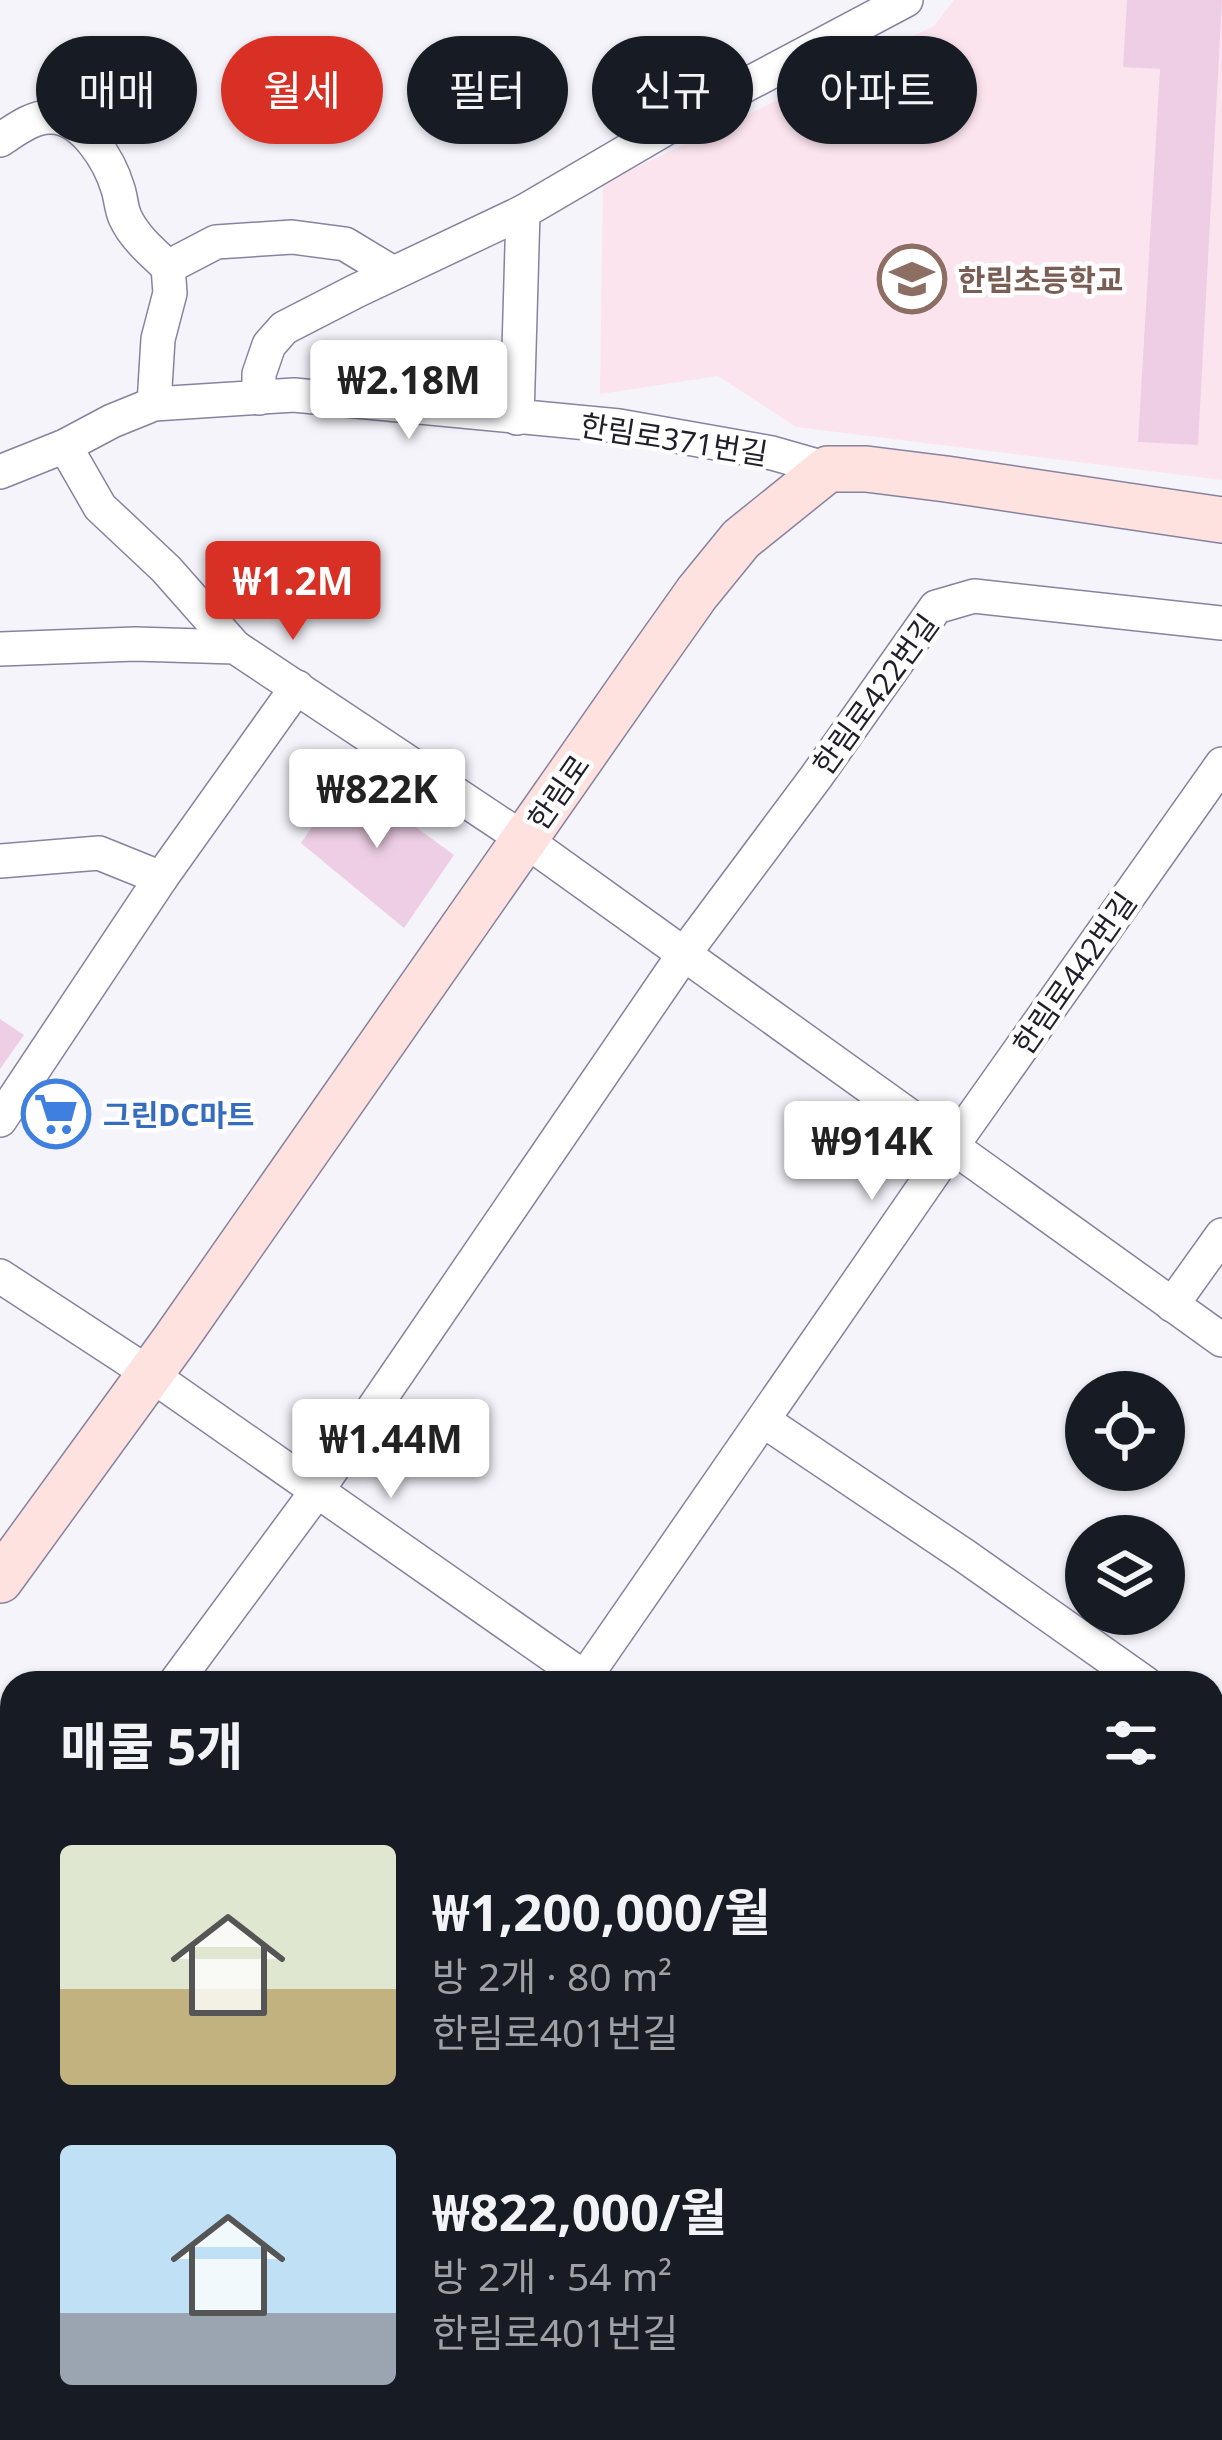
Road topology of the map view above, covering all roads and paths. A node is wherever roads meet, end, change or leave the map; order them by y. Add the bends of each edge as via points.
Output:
1 (906, 0) edge
2 (0, 140) edge
3 (523, 212) junction
4 (168, 267) junction
5 (393, 273) junction
6 (259, 398) junction
7 (154, 404) junction
8 (517, 418) junction
9 (65, 446) junction
10 (828, 470) junction
11 (0, 472) edge
12 (1222, 520) edge
13 (1222, 623) edge
14 (235, 646) junction
15 (0, 650) edge
16 (297, 687) junction
17 (1222, 764) edge
18 (525, 840) junction
19 (0, 861) edge
20 (161, 878) junction
21 (684, 955) junction
22 (0, 1120) edge
23 (952, 1146) junction
24 (1222, 1235) edge
25 (0, 1276) edge
26 (1172, 1305) junction
27 (1222, 1340) edge
28 (150, 1374) junction
29 (764, 1421) junction
30 (316, 1491) junction
31 (0, 1580) edge
32 (184, 1671) edge
33 (572, 1671) edge
34 (593, 1671) edge
35 (1128, 1671) edge

1 - 3 street
2 - 4 street via 52,116 78,127 104,154 125,217
3 - 5 street
3 - 8 street
4 - 5 street via 216,242 292,237 345,244
4 - 7 street
5 - 6 street via 284,328 269,345
6 - 7 street, 한림로371번길
6 - 8 street, 한림로371번길
7 - 9 street, 한림로371번길
8 - 10 street, 한림로371번길 via 641,430
9 - 11 street, 한림로371번길
9 - 14 street via 100,507
10 - 12 street via 946,478
10 - 18 street, 한림로 via 741,539
13 - 21 street, 한림로422번길 via 974,596 936,607
14 - 15 street
14 - 16 street
16 - 18 street
16 - 20 street
17 - 23 street, 한림로442번길
18 - 21 street
18 - 28 street, 한림로
19 - 20 street via 99,854
20 - 22 street
21 - 23 street
21 - 30 street, 한림로422번길
23 - 26 street
23 - 29 street, 한림로442번길
24 - 26 street
25 - 28 street
26 - 27 street
28 - 30 street
28 - 31 street, 한림로
29 - 34 street, 한림로442번길
29 - 35 street
30 - 32 street, 한림로422번길
30 - 33 street

